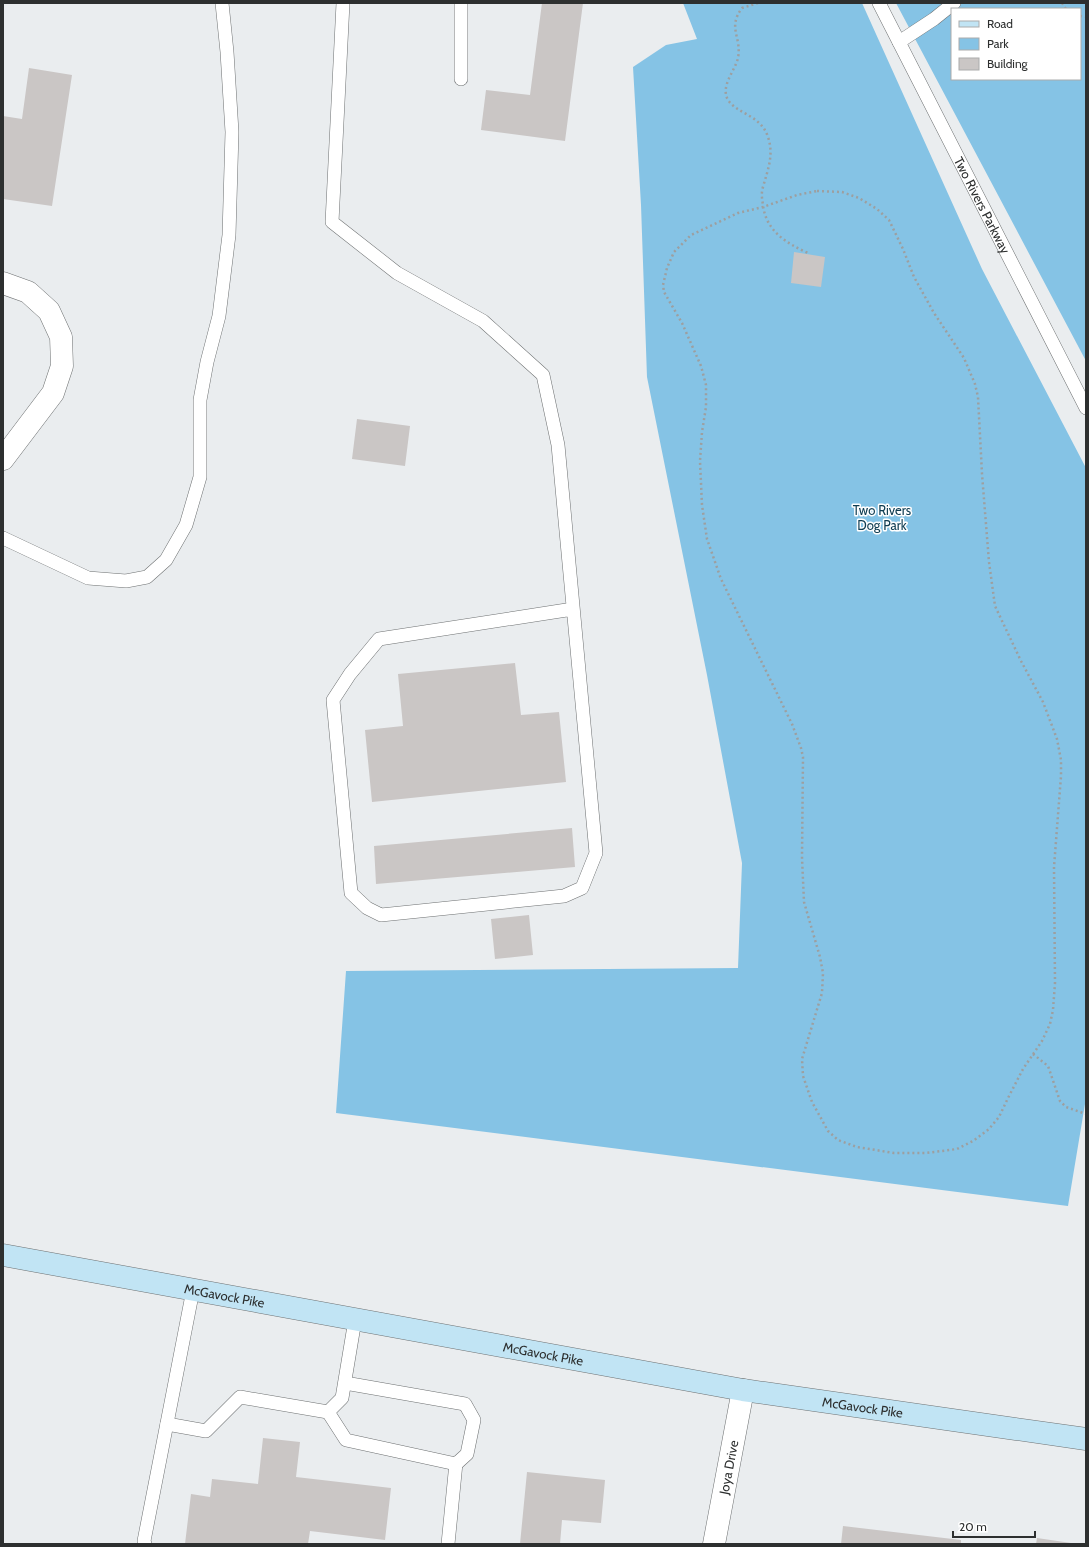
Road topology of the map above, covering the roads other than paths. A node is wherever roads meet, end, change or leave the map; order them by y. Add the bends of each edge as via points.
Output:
1 (222, 3) edge
2 (343, 3) edge
3 (461, 3) edge
4 (879, 3) edge
5 (954, 3) edge
6 (899, 42) junction
7 (461, 79) dead end
8 (3, 283) edge
9 (1086, 408) edge
10 (3, 459) edge
11 (3, 538) edge
12 (573, 609) junction
13 (3, 1255) edge
14 (193, 1290) junction
15 (355, 1320) junction
16 (344, 1383) junction
17 (743, 1390) junction
18 (328, 1412) junction
19 (167, 1424) junction
20 (1086, 1439) edge
21 (456, 1463) junction
22 (145, 1544) edge
23 (448, 1544) edge
24 (714, 1544) edge

1 - 11 lane via 232,132 229,235 219,316 200,400 200,477 186,525 166,560 147,576 126,581 88,578
2 - 12 lane via 332,222 397,273 483,321 542,375 558,444
3 - 7 lane
4 - 6 lane, Two Rivers Parkway
5 - 6 lane
6 - 9 lane, Two Rivers Parkway
8 - 10 street via 28,292 49,311 61,337 62,366 53,393
12 - 12 lane via 596,853 582,888 564,896 381,915 367,908 351,893 333,700 350,674 379,639
13 - 14 main road, McGavock Pike
14 - 15 main road, McGavock Pike
14 - 19 lane
15 - 16 lane
15 - 17 main road, McGavock Pike
16 - 18 lane via 342,1398
16 - 21 lane via 465,1404 474,1420 467,1454
17 - 20 main road, McGavock Pike
17 - 24 street, Joya Drive
18 - 19 lane via 240,1397 206,1431
18 - 21 lane via 346,1440
19 - 22 lane
21 - 23 lane

